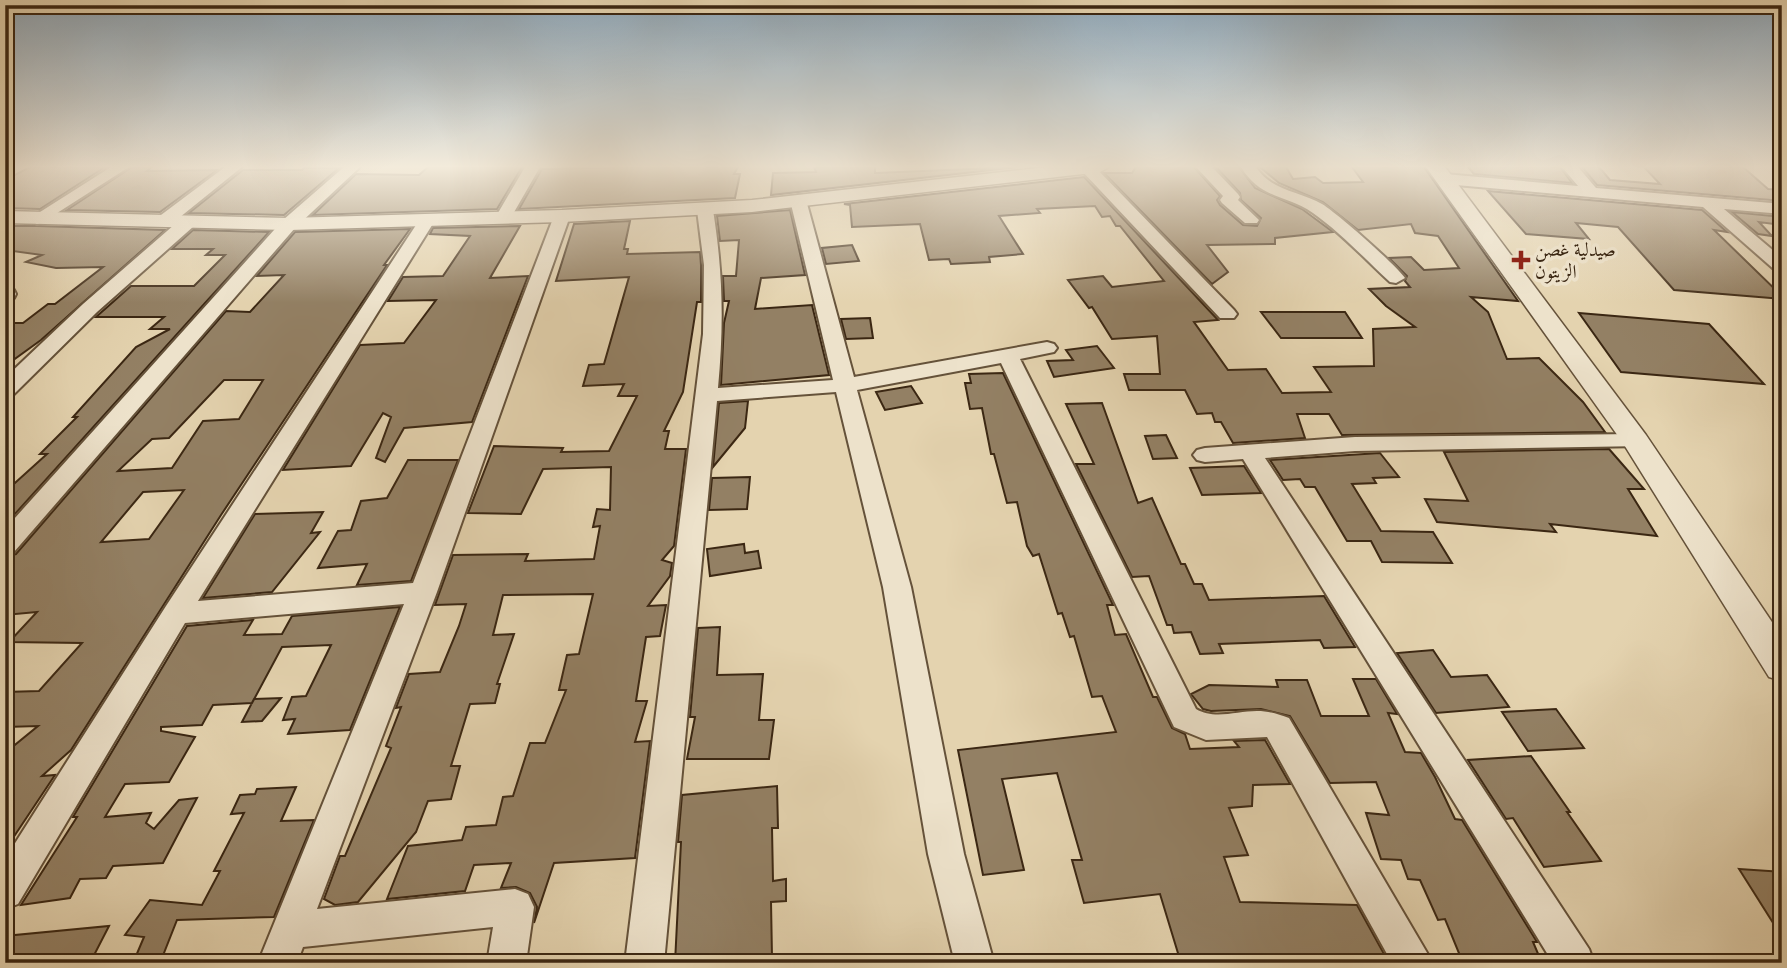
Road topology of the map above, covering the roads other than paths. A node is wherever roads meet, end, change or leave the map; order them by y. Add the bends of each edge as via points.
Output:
1 (48, 212) edge
2 (176, 212) edge
3 (302, 212) edge
4 (506, 212) edge
5 (653, 212) edge
6 (705, 212) edge
7 (802, 212) edge
8 (1134, 212) edge
9 (1242, 212) edge
10 (1322, 212) edge
11 (1469, 212) edge
12 (1719, 212) edge
13 (562, 216) junction
14 (5, 217) edge
15 (503, 218) junction
16 (37, 219) junction
17 (1251, 220) dead end
18 (163, 222) junction
19 (188, 222) junction
20 (426, 222) junction
21 (289, 224) junction
22 (1782, 267) edge
23 (1396, 278) dead end
24 (1227, 314) dead end
25 (1047, 348) dead end
26 (1008, 355) junction
27 (847, 385) junction
28 (5, 390) edge
29 (706, 395) junction
30 (1636, 441) junction
31 (1250, 452) junction
32 (1205, 455) dead end
33 (5, 546) edge
34 (422, 592) junction
35 (176, 612) junction
36 (1782, 667) edge
37 (5, 892) edge
38 (283, 946) edge
39 (506, 963) edge
40 (644, 963) edge
41 (975, 963) edge
42 (1413, 963) edge
43 (1575, 963) edge

1 - 16 street
2 - 18 street
3 - 21 street
4 - 15 street
5 - 13 street
6 - 29 street via 713,265 713,334
7 - 27 street
8 - 24 street
9 - 17 street
10 - 23 street
11 - 30 street
12 - 22 street
13 - 15 street
13 - 34 street
14 - 16 street
15 - 20 street
16 - 18 street
18 - 19 street
19 - 21 street
19 - 28 street
20 - 21 street
20 - 35 street
21 - 33 street
25 - 26 street
26 - 27 street
26 - 42 street via 1185,718 1200,727 1264,722 1278,727
27 - 29 street
27 - 41 street via 897,587 946,854
29 - 40 street
30 - 31 street via 1355,444
30 - 36 street
31 - 32 street
31 - 43 street
34 - 35 street
34 - 38 street
35 - 37 street
38 - 39 street via 515,906

